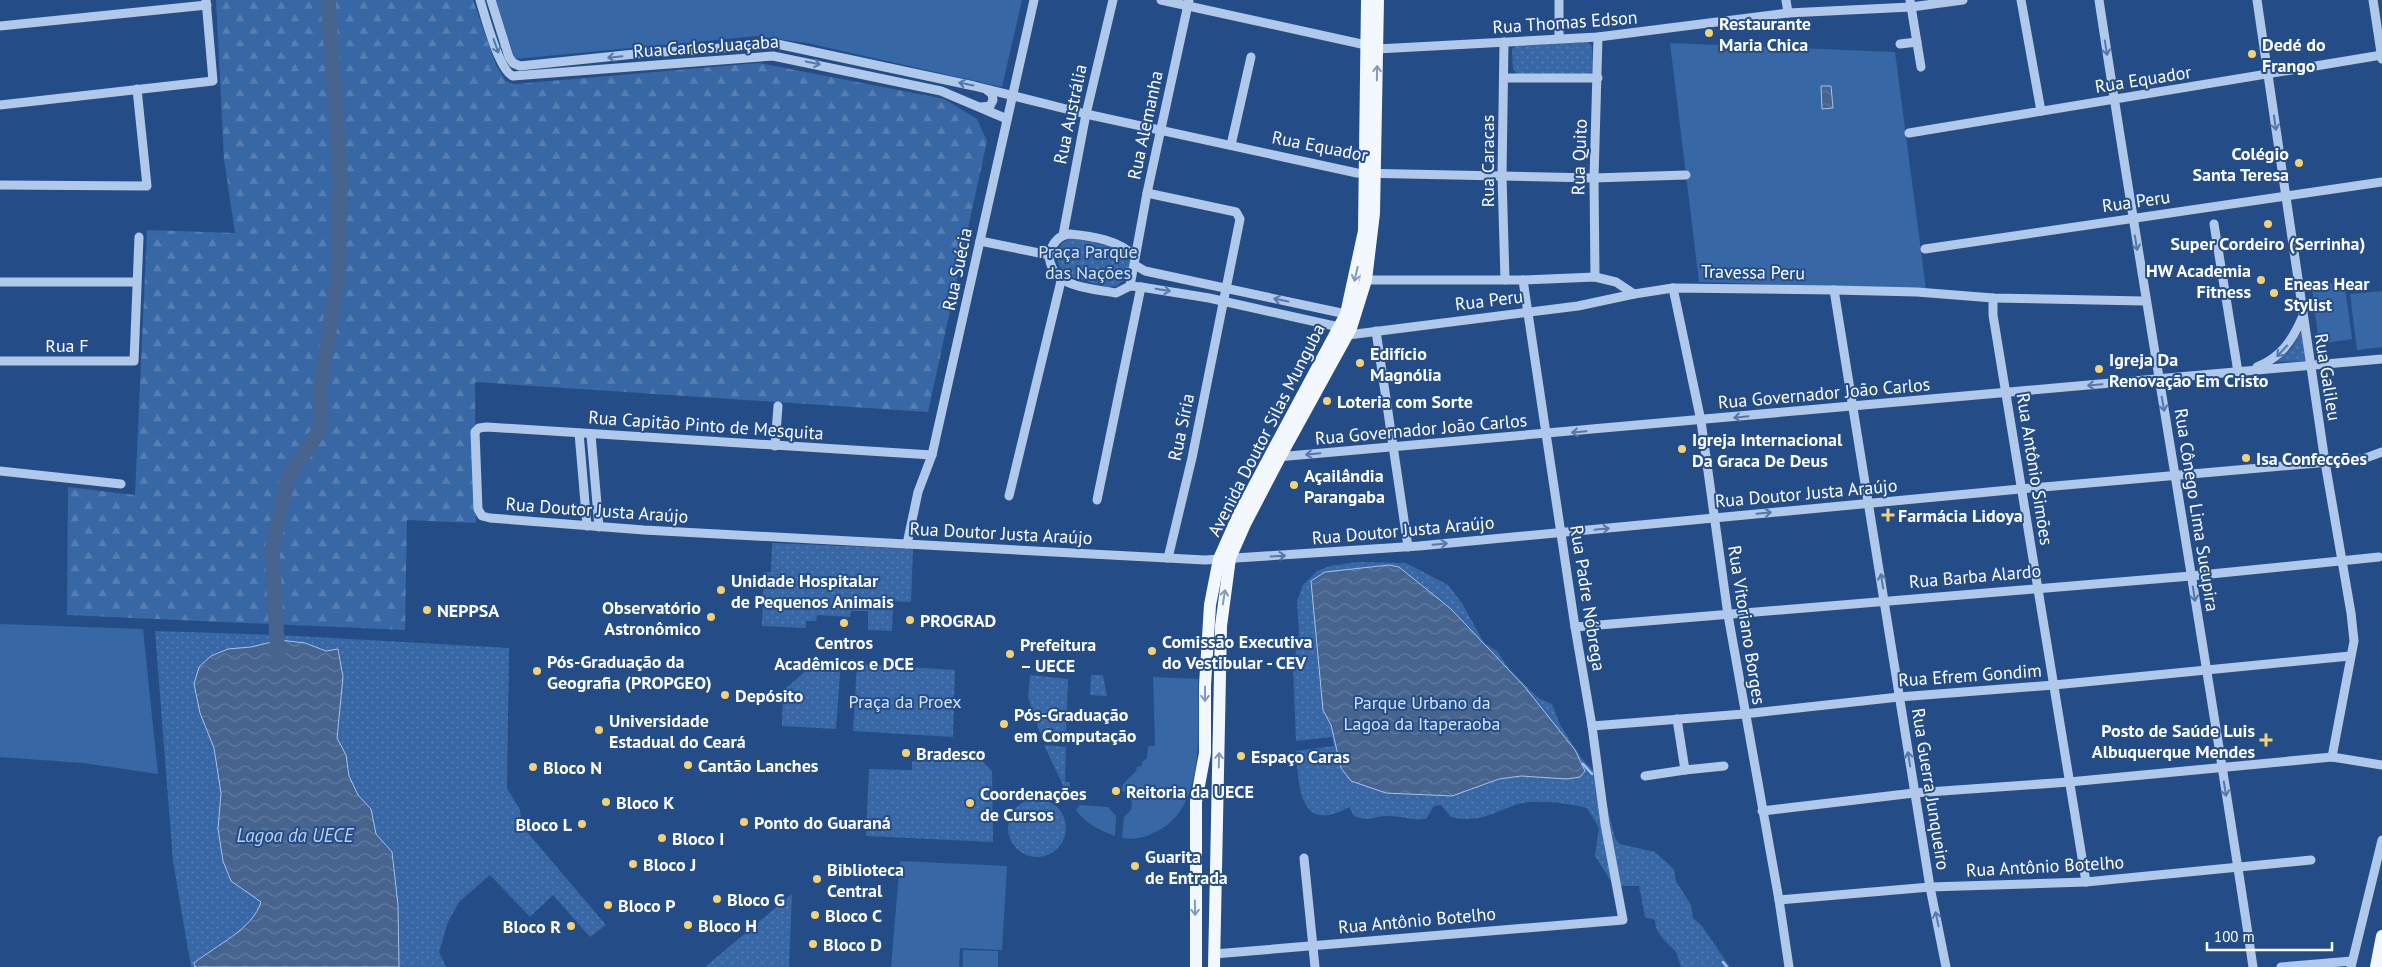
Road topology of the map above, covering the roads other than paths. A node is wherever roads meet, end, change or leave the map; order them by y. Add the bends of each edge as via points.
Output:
1 (480, 0) edge
2 (491, 0) edge
3 (1034, 0) edge
4 (1112, 0) edge
5 (1161, 0) edge
6 (1367, 0) edge
7 (1378, 0) edge
8 (1559, 0) edge
9 (1786, 0) edge
10 (1963, 0) edge
11 (2021, 0) edge
12 (2099, 0) edge
13 (2257, 0) edge
14 (2373, 0) edge
15 (206, 2) edge
16 (1188, 3) edge
17 (1911, 4) edge
18 (1788, 13) junction
19 (0, 26) edge
20 (1598, 37) junction
21 (1559, 38) junction
22 (1504, 42) junction
23 (1917, 42) junction
24 (1900, 44) dead end
25 (1371, 47) junction
26 (635, 54) junction
27 (1251, 57) dead end
28 (2382, 57) edge
29 (1920, 66) dead end
30 (637, 67) junction
31 (2268, 75) junction
32 (1504, 78) junction
33 (1598, 78) junction
34 (984, 88) junction
35 (137, 89) junction
36 (1013, 97) junction
37 (2114, 100) junction
38 (0, 105) edge
39 (981, 107) junction
40 (2041, 111) junction
41 (1086, 114) junction
42 (1007, 118) junction
43 (1160, 130) junction
44 (1909, 133) dead end
45 (1231, 144) junction
46 (1370, 174) junction
47 (1686, 175) dead end
48 (1502, 176) junction
49 (1594, 178) junction
50 (2382, 182) edge
51 (0, 185) edge
52 (1147, 192) junction
53 (2286, 196) junction
54 (2132, 218) junction
55 (2214, 224) dead end
56 (1063, 235) junction
57 (139, 237) dead end
58 (980, 241) junction
59 (1925, 249) dead end
60 (1049, 255) junction
61 (1135, 261) junction
62 (1595, 277) junction
63 (1366, 280) junction
64 (1505, 280) junction
65 (1523, 280) junction
66 (1061, 281) junction
67 (0, 282) edge
68 (136, 282) junction
69 (1130, 286) junction
70 (1141, 286) junction
71 (1673, 288) junction
72 (1226, 289) junction
73 (1834, 290) junction
74 (1634, 294) junction
75 (1993, 298) junction
76 (1223, 301) junction
77 (2144, 301) junction
78 (1307, 306) junction
79 (1528, 311) junction
80 (1346, 314) junction
81 (2303, 317) junction
82 (1304, 318) junction
83 (1343, 331) junction
84 (1376, 331) junction
85 (2382, 359) edge
86 (0, 361) edge
87 (2311, 365) junction
88 (2248, 371) junction
89 (2238, 372) junction
90 (2158, 379) junction
91 (2006, 393) junction
92 (778, 406) dead end
93 (1852, 406) junction
94 (1701, 421) junction
95 (579, 433) junction
96 (591, 435) junction
97 (1547, 435) junction
98 (775, 446) junction
99 (1392, 447) junction
100 (2382, 452) edge
101 (932, 455) junction
102 (1275, 458) junction
103 (2325, 462) junction
104 (0, 471) edge
105 (2175, 476) junction
106 (121, 484) dead end
107 (2020, 489) junction
108 (1009, 496) dead end
109 (1097, 500) dead end
110 (1869, 504) junction
111 (482, 516) joint
112 (1714, 517) junction
113 (587, 526) junction
114 (600, 527) junction
115 (1561, 533) junction
116 (907, 544) junction
117 (1408, 547) junction
118 (2379, 557) dead end
119 (1168, 558) junction
120 (1224, 559) junction
121 (2343, 562) junction
122 (2191, 576) junction
123 (2038, 587) junction
124 (1884, 600) junction
125 (1728, 615) junction
126 (1575, 627) junction
127 (2350, 656) junction
128 (2207, 671) junction
129 (2054, 685) junction
130 (1900, 697) junction
131 (1744, 714) junction
132 (1677, 719) junction
133 (1592, 726) junction
134 (2332, 757) junction
135 (2382, 765) edge
136 (1724, 766) dead end
137 (2222, 768) junction
138 (1686, 770) junction
139 (1645, 776) dead end
140 (2069, 782) junction
141 (1914, 793) junction
142 (1196, 806) junction
143 (1762, 811) junction
144 (2382, 840) edge
145 (1215, 856) junction
146 (1304, 858) dead end
147 (2311, 860) dead end
148 (2238, 869) junction
149 (2086, 882) junction
150 (1930, 887) junction
151 (1779, 900) junction
152 (1623, 920) joint
153 (2382, 936) edge
154 (1313, 944) junction
155 (1214, 961) edge
156 (1196, 964) edge
157 (2352, 964) edge
158 (1315, 967) edge
159 (1789, 967) edge
160 (1946, 967) edge
161 (2253, 967) edge
162 (2281, 967) edge
163 (2376, 967) edge

1 -> 30 street, Rua Carlos Juaçaba via 502,63 510,76
26 -> 2 street, Rua Carlos Juaçaba via 517,65 509,58
3 - 36 street, Rua Suécia
4 - 41 street, Rua Austrália
5 - 16 street, Rua Thomas Edson
6 - 25 main road, Avenida Doutor Silas Munguba
7 - 25 main road, Avenida Doutor Silas Munguba
8 - 21 street
9 - 18 street
10 - 17 street, Rua Thomas Edson
11 - 40 street
12 -> 37 street, Rua Cônego Lima Sucupira
13 - 31 street, Rua Galileu
14 - 28 street
15 - 19 street
15 - 35 street via 213,81
16 - 25 street, Rua Thomas Edson
16 - 43 street, Rua Alemanha
17 - 18 street, Rua Thomas Edson
17 - 23 street
18 - 20 street, Rua Thomas Edson
20 - 21 street, Rua Thomas Edson
20 - 33 street, Rua Quito
21 - 22 street, Rua Thomas Edson
22 - 25 street, Rua Thomas Edson
22 - 32 street, Rua Caracas
23 - 24 street
23 - 29 street
25 - 46 main road, Avenida Doutor Silas Munguba
26 - 30 street
34 -> 26 street, Rua Carlos Juaçaba via 777,44
27 - 45 street
28 - 31 street, Rua Equador
30 -> 39 street, Rua Carlos Juaçaba via 758,56 788,57 941,91
31 - 37 street, Rua Equador
31 -> 53 street, Rua Galileu
32 - 33 street
32 - 48 street, Rua Caracas
33 - 49 street, Rua Quito
34 - 36 street, Rua Carlos Juaçaba
34 - 39 street via 992,94 993,100 987,107
35 - 38 street
35 - 51 street via 147,186
36 - 41 street, Rua Equador
36 - 42 street, Rua Suécia
37 - 40 street, Rua Equador
37 - 54 street, Rua Cônego Lima Sucupira
39 - 42 street, Rua Carlos Juaçaba
40 - 44 street, Rua Equador
41 - 43 street, Rua Equador
41 - 56 street, Rua Austrália
42 - 58 street, Rua Suécia
43 - 45 street, Rua Equador
43 - 52 street, Rua Alemanha
45 - 46 street, Rua Equador
46 - 48 street, Rua Equador
46 - 63 main road, Avenida Doutor Silas Munguba via 1374,213
46 -> 80 main road, Avenida Doutor Silas Munguba via 1364,232
47 - 49 street, Rua Equador
48 - 49 street, Rua Equador
48 - 64 street, Rua Caracas
49 - 62 street, Rua Quito
50 - 53 street, Rua Peru
52 - 61 street, Rua Alemanha
52 - 72 street via 1236,212 1240,219
53 - 54 street, Rua Peru
53 - 81 street, Rua Galileu
54 - 59 street, Rua Peru
54 -> 77 street, Rua Cônego Lima Sucupira
55 - 89 street
56 - 60 street via 1053,244
56 - 61 street via 1116,243 1130,251
57 - 68 street
58 - 60 street
58 - 101 street, Rua Suécia
60 - 66 street via 1052,270
61 - 69 street
61 - 72 street via 1145,271
62 - 65 street
62 - 74 street via 1616,282
63 - 64 street
63 - 83 main road, Avenida Doutor Silas Munguba
64 - 65 street
65 - 79 street, Rua Padre Nóbrega
66 - 69 street, Rua Peru via 1116,294
66 - 108 street
67 - 68 street
68 - 86 street, Rua F via 134,361
69 - 70 street, Rua Peru
70 -> 76 street, Rua Peru
70 - 109 street
71 - 73 street, Travessa Peru
71 - 74 street, Travessa Peru
71 - 94 street, Rua Vitoriano Borges
72 - 76 street, Rua Síria
78 -> 72 street
73 - 75 street, Travessa Peru
73 - 93 street, Rua Guerra Junqueiro
74 - 79 street, Rua Peru via 1578,306
75 - 77 street, Travessa Peru
75 - 91 street, Rua Antônio Simões
76 - 82 street, Rua Peru
76 - 119 street, Rua Síria via 1192,458
77 - 90 street, Rua Cônego Lima Sucupira
78 - 80 street
78 - 82 street
79 - 84 street, Rua Peru
79 - 97 street, Rua Padre Nóbrega
80 - 83 main road, Avenida Doutor Silas Munguba
81 - 87 street, Rua Galileu
81 -> 88 street via 2293,338 2279,355
82 - 83 street, Rua Peru
83 - 84 street, Rua Peru
83 - 102 main road, Avenida Doutor Silas Munguba
84 - 99 street
85 - 87 street, Rua Governador João Carlos
87 - 88 street, Rua Governador João Carlos
87 - 103 street, Rua Galileu
88 - 89 street, Rua Governador João Carlos
89 - 90 street, Rua Governador João Carlos
90 -> 91 street, Rua Governador João Carlos
90 -> 105 street, Rua Cônego Lima Sucupira
91 - 93 street, Rua Governador João Carlos
91 - 107 street, Rua Antônio Simões
92 - 98 street
93 -> 94 street, Rua Governador João Carlos
93 - 110 street, Rua Guerra Junqueiro
94 -> 97 street, Rua Governador João Carlos
94 - 112 street, Rua Vitoriano Borges
95 - 96 street, Rua Capitão Pinto de Mesquita
95 - 111 street, Rua Capitão Pinto de Mesquita via 479,428 475,432 478,509
95 - 113 street
96 - 98 street, Rua Capitão Pinto de Mesquita
96 - 114 street
97 - 99 street, Rua Governador João Carlos
97 - 115 street, Rua Padre Nóbrega
98 - 101 street, Rua Capitão Pinto de Mesquita
99 -> 102 street, Rua Governador João Carlos
99 - 117 street
100 - 103 street, Rua Doutor Justa Araújo via 2363,460
101 - 116 street, Rua Suécia via 918,492
102 - 120 main road, Avenida Doutor Silas Munguba via 1239,514
103 - 105 street, Rua Doutor Justa Araújo
103 - 121 street, Rua Galileu
104 - 106 street
105 - 107 street, Rua Doutor Justa Araújo
105 - 122 street, Rua Cônego Lima Sucupira
107 - 110 street, Rua Doutor Justa Araújo
107 - 123 street, Rua Antônio Simões
112 -> 110 street, Rua Doutor Justa Araújo
124 -> 110 street, Rua Guerra Junqueiro
111 - 113 street, Rua Doutor Justa Araújo
115 -> 112 street, Rua Doutor Justa Araújo
112 - 125 street, Rua Vitoriano Borges
113 - 114 street, Rua Doutor Justa Araújo
114 - 116 street, Rua Doutor Justa Araújo
117 -> 115 street, Rua Doutor Justa Araújo
115 - 126 street, Rua Padre Nóbrega
116 - 119 street, Rua Doutor Justa Araújo
120 -> 117 street, Rua Doutor Justa Araújo
118 - 121 street, Rua Barba Alardo
119 - 120 street, Rua Doutor Justa Araújo
120 -> 142 main road, Avenida Doutor Silas Munguba via 1210,605 1205,685 1206,753
145 -> 120 main road, Avenida Doutor Silas Munguba
121 - 122 street, Rua Barba Alardo
121 - 127 street, Rua Galileu via 2354,641
122 - 123 street, Rua Barba Alardo
122 -> 128 street, Rua Cônego Lima Sucupira
123 - 124 street, Rua Barba Alardo
123 - 129 street, Rua Antônio Simões
124 - 125 street, Rua Barba Alardo
124 - 130 street, Rua Guerra Junqueiro
125 - 126 street, Rua Barba Alardo
125 - 131 street, Rua Vitoriano Borges
126 - 133 street, Rua Padre Nóbrega
127 - 128 street, Rua Efrem Gondim
127 - 134 street, Rua Galileu
128 - 129 street, Rua Efrem Gondim
128 - 137 street, Rua Cônego Lima Sucupira
129 - 130 street, Rua Efrem Gondim
129 - 140 street, Rua Antônio Simões
130 - 131 street, Rua Efrem Gondim
141 -> 130 street, Rua Guerra Junqueiro
131 - 132 street, Rua Efrem Gondim
131 - 143 street, Rua Vitoriano Borges
132 - 133 street, Rua Efrem Gondim
132 - 138 street
133 - 152 street, Rua Padre Nóbrega via 1605,824
134 - 135 street
134 - 137 street
136 - 138 street
137 - 140 street
137 -> 148 street, Rua Cônego Lima Sucupira
138 - 139 street
140 - 141 street
140 - 149 street, Rua Antônio Simões
141 - 143 street
141 - 150 street, Rua Guerra Junqueiro
142 - 145 main road via 1208,812 1208,841
142 -> 156 main road, Avenida Doutor Silas Munguba
143 - 151 street, Rua Vitoriano Borges
144 - 157 street
145 - 155 main road, Avenida Doutor Silas Munguba
146 - 154 street
147 - 148 street, Rua Antônio Botelho
148 - 149 street, Rua Antônio Botelho
148 - 161 street, Rua Cônego Lima Sucupira
149 - 150 street, Rua Antônio Botelho
150 - 151 street, Rua Antônio Botelho
160 -> 150 street, Rua Guerra Junqueiro
151 - 159 street, Rua Vitoriano Borges
152 - 154 street, Rua Antônio Botelho
153 - 163 main road
154 - 155 street, Rua Antônio Botelho
154 - 158 street
155 - 156 main road
157 - 162 street

